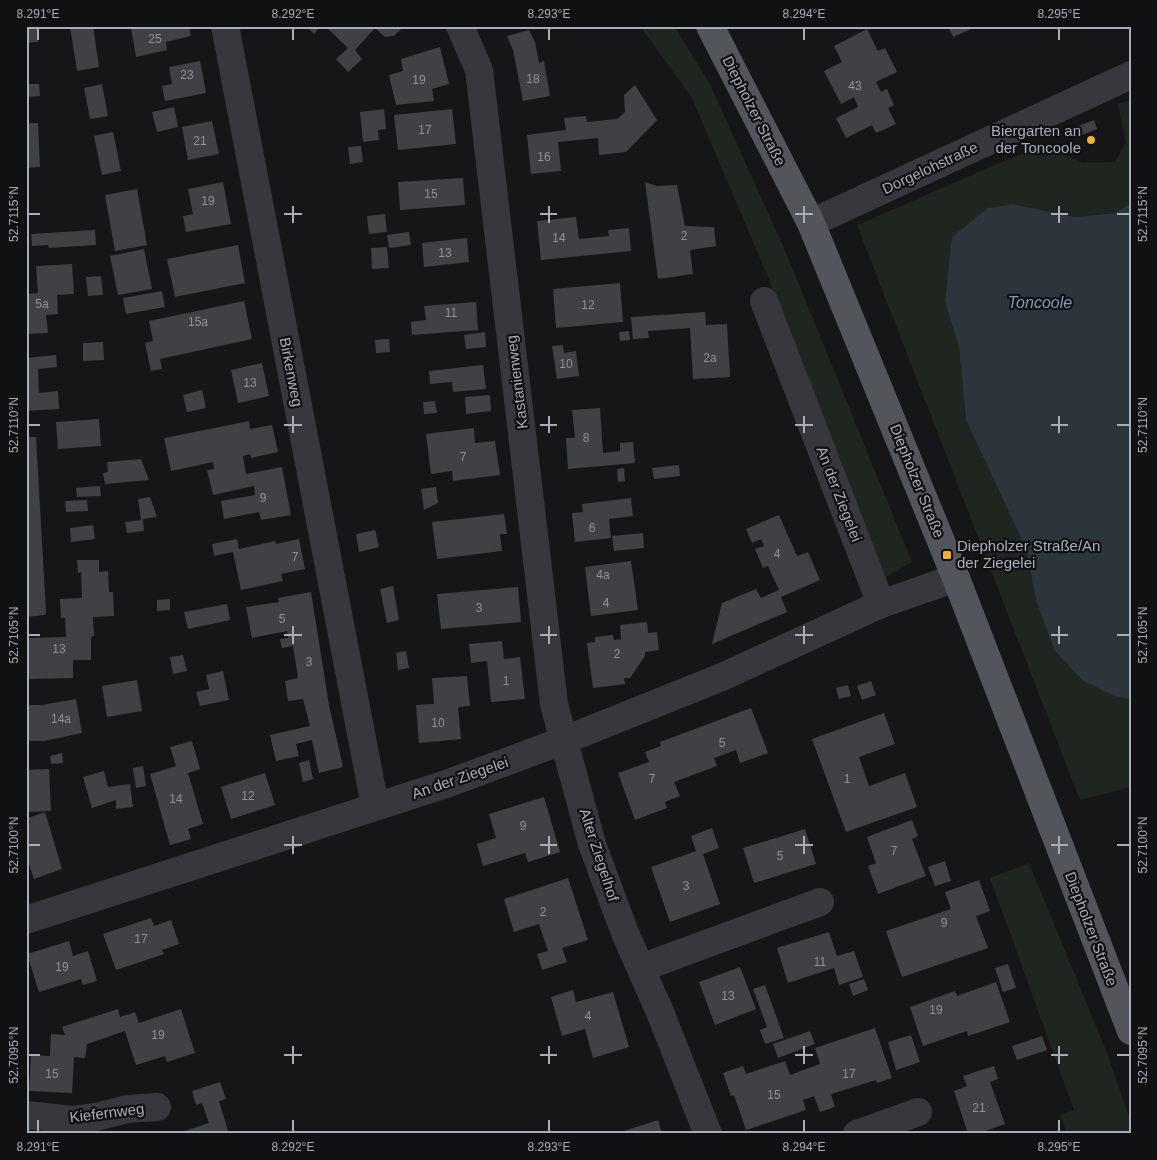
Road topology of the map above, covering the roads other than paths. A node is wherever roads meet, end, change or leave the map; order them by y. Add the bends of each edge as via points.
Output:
1 (225, 26) edge
2 (460, 26) edge
3 (710, 26) edge
4 (1131, 75) edge
5 (811, 223) junction
6 (764, 301) dead end
7 (956, 578) junction
8 (881, 604) junction
9 (565, 740) junction
10 (375, 806) junction
11 (820, 902) dead end
12 (26, 920) edge
13 (641, 968) junction
14 (1131, 1032) edge
15 (157, 1107) dead end
16 (918, 1112) dead end
17 (26, 1115) edge
18 (708, 1134) edge
19 (857, 1134) edge

1 - 10 street, Birkenweg
2 - 9 street, Kastanienweg via 479,70 554,704
3 - 5 main road, Diepholzer Straße
4 - 5 street, Dorgelohstraße
5 - 7 main road, Diepholzer Straße
6 - 8 street, An der Ziegelei
7 - 8 street, An der Ziegelei
7 - 14 main road, Diepholzer Straße
8 - 9 street, An der Ziegelei via 722,677
9 - 10 street, An der Ziegelei via 446,784
9 - 13 street, Alter Ziegelhof via 592,844
10 - 12 street, An der Ziegelei
11 - 13 street
13 - 18 street, Alter Ziegelhof
15 - 17 street, Kiefernweg via 127,1109 96,1118 73,1120
16 - 19 street

